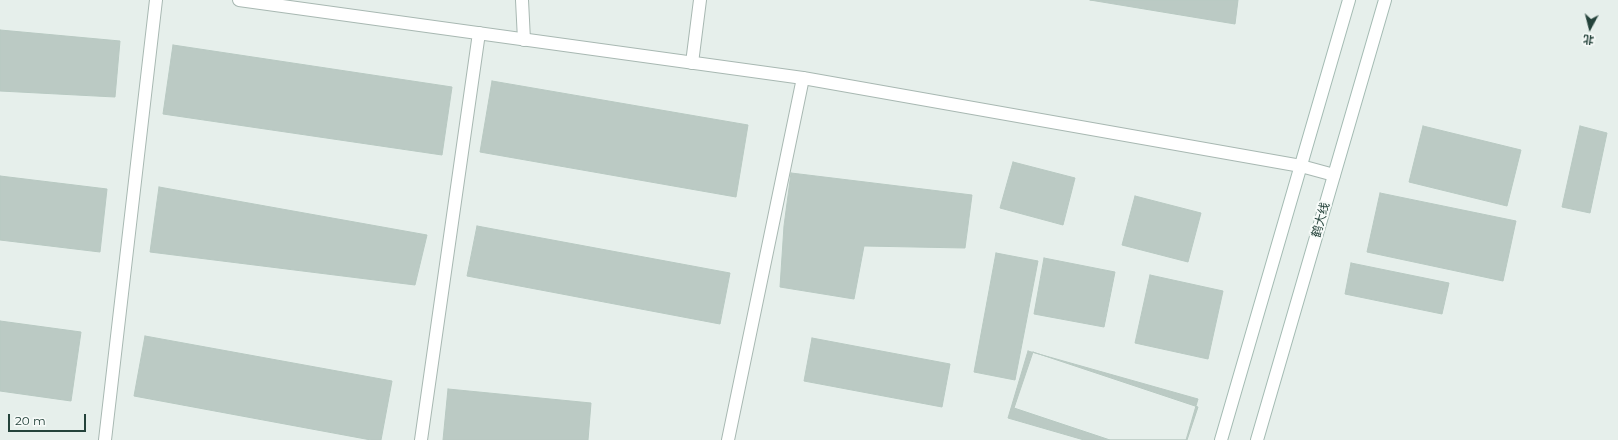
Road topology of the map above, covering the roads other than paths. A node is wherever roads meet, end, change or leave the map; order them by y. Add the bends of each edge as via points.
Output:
1 (156, 0) edge
2 (239, 0) edge
3 (522, 0) edge
4 (700, 0) edge
5 (1349, 0) edge
6 (1385, 0) edge
7 (479, 33) junction
8 (524, 40) junction
9 (692, 63) junction
10 (803, 78) junction
11 (1301, 166) junction
12 (1334, 175) junction
13 (105, 440) edge
14 (422, 440) edge
15 (728, 440) edge
16 (1221, 440) edge
17 (1257, 440) edge

1 - 13 street
2 - 7 street
3 - 8 street
4 - 9 street
5 - 11 street
6 - 12 street, 鹤大线
7 - 8 street
7 - 14 street
8 - 9 street
9 - 10 street
10 - 11 street
10 - 15 street
11 - 12 street
11 - 16 street
12 - 17 street, 鹤大线

